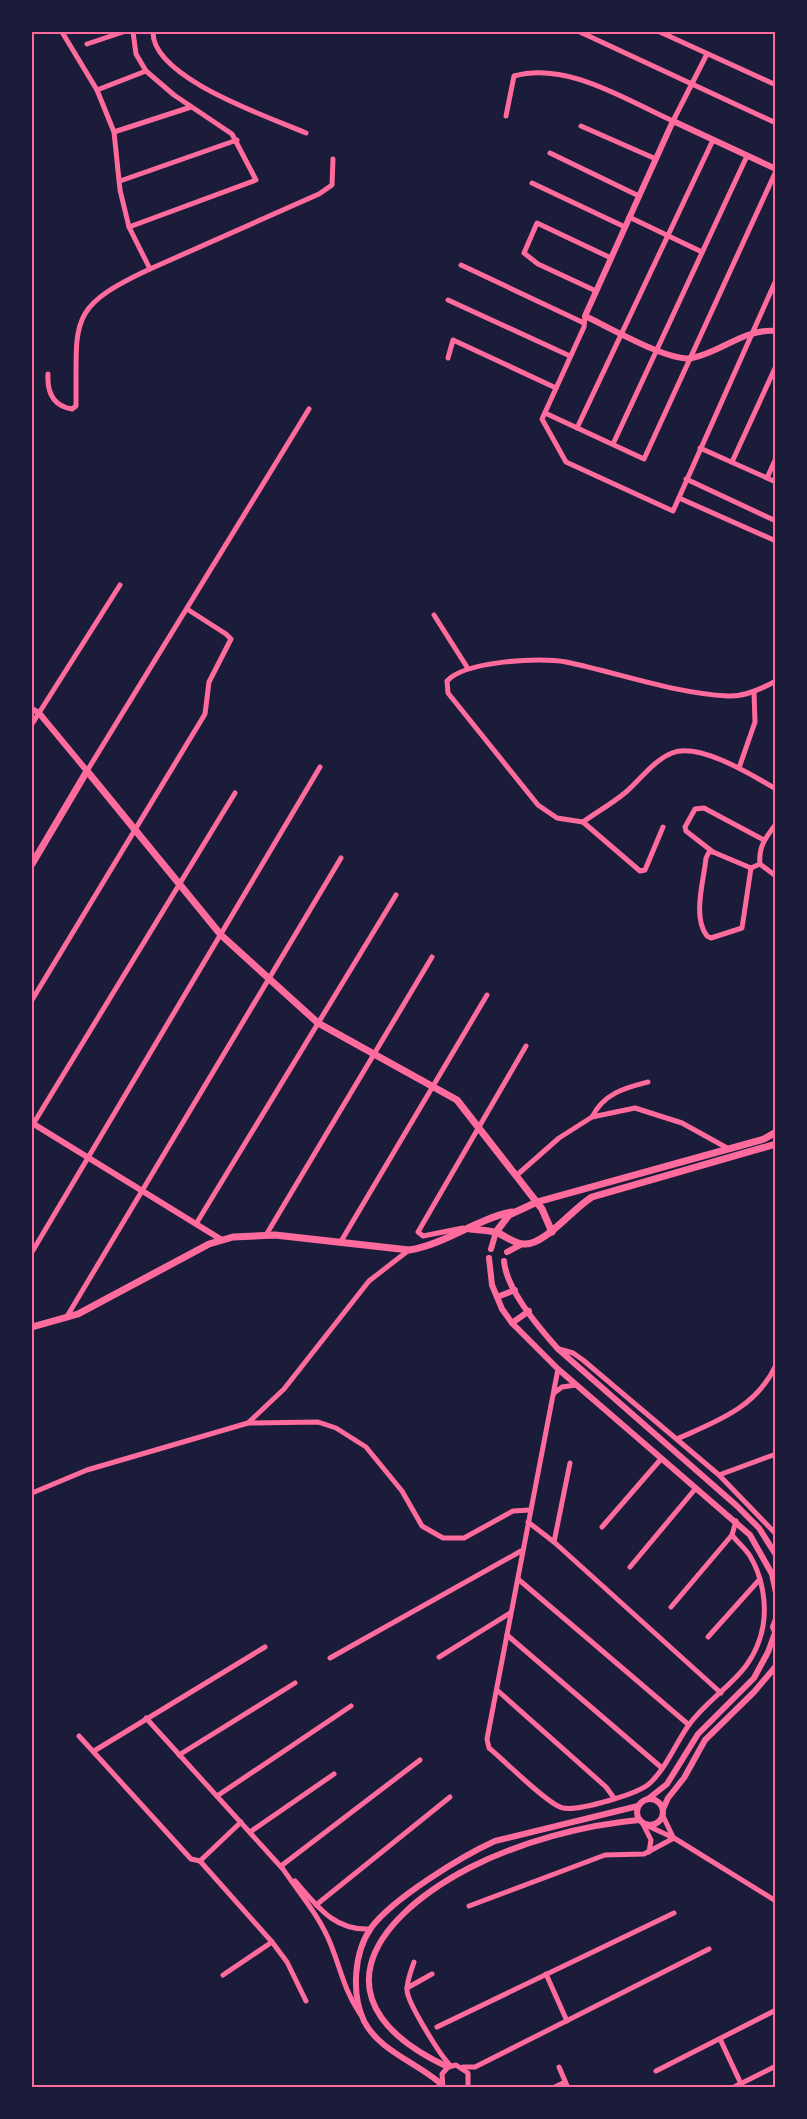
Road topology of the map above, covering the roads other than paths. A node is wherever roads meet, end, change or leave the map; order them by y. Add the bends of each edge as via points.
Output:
1 (62, 32) edge
2 (123, 32) edge
3 (133, 32) edge
4 (153, 32) edge
5 (580, 32) edge
6 (660, 32) edge
7 (87, 44) dead end
8 (707, 54) junction
9 (146, 71) junction
10 (692, 84) junction
11 (776, 85) edge
12 (97, 90) junction
13 (191, 107) junction
14 (506, 116) dead end
15 (673, 121) junction
16 (776, 123) edge
17 (581, 126) dead end
18 (114, 132) junction
19 (306, 133) dead end
20 (713, 140) junction
21 (237, 141) junction
22 (550, 153) dead end
23 (747, 156) junction
24 (333, 159) dead end
25 (656, 159) junction
26 (776, 170) edge
27 (120, 181) junction
28 (532, 183) dead end
29 (639, 196) junction
30 (629, 217) junction
31 (625, 226) junction
32 (129, 227) junction
33 (668, 236) junction
34 (702, 252) junction
35 (611, 258) junction
36 (461, 266) dead end
37 (150, 269) junction
38 (776, 280) edge
39 (596, 291) junction
40 (448, 300) dead end
41 (585, 316) junction
42 (584, 323) junction
43 (776, 331) edge
44 (622, 333) junction
45 (752, 333) junction
46 (657, 350) junction
47 (570, 356) junction
48 (448, 358) dead end
49 (689, 359) junction
50 (776, 366) edge
51 (48, 374) dead end
52 (556, 388) junction
53 (309, 409) dead end
54 (544, 416) junction
55 (577, 428) junction
56 (612, 444) junction
57 (700, 448) junction
58 (776, 458) edge
59 (732, 462) junction
60 (767, 478) junction
61 (686, 479) junction
62 (776, 482) edge
63 (679, 498) junction
64 (776, 521) edge
65 (776, 541) edge
66 (120, 585) dead end
67 (187, 609) junction
68 (434, 615) dead end
69 (467, 667) junction
70 (776, 681) edge
71 (754, 692) junction
72 (32, 709) edge
73 (39, 713) junction
74 (32, 724) edge
75 (320, 767) dead end
76 (739, 768) junction
77 (87, 771) junction
78 (776, 789) edge
79 (235, 793) dead end
80 (583, 822) junction
81 (776, 824) edge
82 (663, 826) dead end
83 (134, 827) junction
84 (764, 840) junction
85 (714, 852) junction
86 (341, 858) dead end
87 (32, 864) edge
88 (760, 864) junction
89 (751, 868) junction
90 (776, 876) edge
91 (180, 883) junction
92 (396, 895) dead end
93 (221, 935) junction
94 (432, 957) dead end
95 (270, 977) junction
96 (487, 995) dead end
97 (32, 999) edge
98 (318, 1023) junction
99 (526, 1046) dead end
100 (375, 1053) junction
101 (648, 1082) dead end
102 (434, 1085) junction
103 (592, 1116) junction
104 (32, 1124) edge
105 (479, 1128) junction
106 (776, 1132) edge
107 (776, 1144) edge
108 (729, 1149) junction
109 (89, 1158) junction
110 (517, 1175) junction
111 (142, 1191) junction
112 (537, 1202) junction
113 (512, 1212) junction
114 (196, 1224) junction
115 (470, 1229) junction
116 (496, 1232) junction
117 (552, 1232) junction
118 (266, 1235) junction
119 (222, 1240) junction
120 (340, 1243) junction
121 (522, 1244) junction
122 (490, 1249) dead end
123 (409, 1250) junction
124 (32, 1252) edge
125 (507, 1252) dead end
126 (489, 1258) dead end
127 (504, 1261) dead end
128 (515, 1290) junction
129 (497, 1297) junction
130 (529, 1311) junction
131 (66, 1318) junction
132 (512, 1323) junction
133 (32, 1327) edge
134 (558, 1348) junction
135 (776, 1365) edge
136 (558, 1369) junction
137 (576, 1385) junction
138 (553, 1395) junction
139 (248, 1422) junction
140 (677, 1439) junction
141 (776, 1454) edge
142 (661, 1459) junction
143 (570, 1463) dead end
144 (719, 1475) junction
145 (696, 1488) junction
146 (32, 1493) edge
147 (530, 1510) junction
148 (736, 1521) junction
149 (528, 1522) junction
150 (602, 1527) dead end
151 (776, 1534) edge
152 (732, 1535) junction
153 (554, 1542) junction
154 (521, 1551) junction
155 (776, 1555) edge
156 (630, 1568) dead end
157 (518, 1579) junction
158 (760, 1579) junction
159 (776, 1593) edge
160 (671, 1607) dead end
161 (510, 1613) junction
162 (776, 1619) edge
163 (775, 1634) edge
164 (507, 1635) junction
165 (708, 1637) dead end
166 (265, 1647) dead end
167 (439, 1657) dead end
168 (330, 1658) dead end
169 (776, 1666) edge
170 (295, 1683) dead end
171 (497, 1690) junction
172 (721, 1693) junction
173 (351, 1706) dead end
174 (146, 1718) junction
175 (689, 1725) junction
176 (79, 1736) dead end
177 (94, 1751) junction
178 (179, 1755) junction
179 (420, 1760) dead end
180 (662, 1768) junction
181 (334, 1774) dead end
182 (217, 1796) junction
183 (450, 1797) dead end
184 (614, 1798) junction
185 (648, 1799) junction
186 (638, 1806) junction
187 (663, 1812) junction
188 (241, 1822) junction
189 (644, 1823) junction
190 (250, 1832) junction
191 (674, 1838) junction
192 (649, 1852) junction
193 (200, 1861) junction
194 (281, 1866) junction
195 (776, 1901) edge
196 (316, 1905) junction
197 (469, 1906) dead end
198 (674, 1913) dead end
199 (370, 1929) junction
200 (272, 1942) junction
201 (709, 1949) dead end
202 (414, 1962) dead end
203 (432, 1974) dead end
204 (546, 1974) junction
205 (223, 1975) dead end
206 (407, 1988) junction
207 (306, 2001) dead end
208 (776, 2010) edge
209 (364, 2021) junction
210 (567, 2021) junction
211 (437, 2027) dead end
212 (720, 2039) junction
213 (776, 2066) edge
214 (449, 2067) junction
215 (463, 2067) junction
216 (475, 2067) junction
217 (558, 2067) dead end
218 (656, 2071) dead end
219 (470, 2076) junction
220 (567, 2085) edge
221 (742, 2085) edge
222 (442, 2086) edge
223 (471, 2086) edge
224 (553, 2088) edge
225 (732, 2088) edge

1 - 12 street
2 - 7 street
3 - 9 street via 136,54
4 - 19 street via 160,54 172,68 215,94
5 - 10 street
6 - 8 street
8 - 10 street
8 - 11 street
9 - 12 street
9 - 13 street
10 - 15 street
10 - 16 street
12 - 18 street
13 - 18 street
13 - 21 street
14 - 15 street via 514,76 542,71 573,76
15 - 20 street
15 - 25 street
17 - 25 street
18 - 27 street
20 - 23 street
20 - 33 street
21 - 27 street
21 - 32 street via 256,180
22 - 29 street
23 - 26 street
23 - 34 street
24 - 37 street via 332,185 319,194
25 - 29 street
26 - 49 street
27 - 32 street
28 - 31 street
29 - 30 street
30 - 31 street
30 - 33 street
31 - 35 street
32 - 37 street
33 - 34 street
33 - 44 street
34 - 46 street
35 - 39 street
35 - 39 street via 537,223 524,253 538,264
36 - 42 street
37 - 51 street via 110,288 82,315 77,335 76,406 72,410 56,403 47,388
38 - 45 street
39 - 41 street
40 - 47 street
41 - 42 street
41 - 44 street
42 - 47 street
43 - 45 street
44 - 46 street
44 - 55 street
45 - 49 street
45 - 57 street
46 - 49 street via 672,358
46 - 56 street
47 - 52 street
48 - 52 street via 453,340
49 - 56 street via 644,459
50 - 59 street
52 - 54 street
53 - 67 street
54 - 55 street
54 - 63 street via 566,462 673,511
55 - 56 street
57 - 59 street
57 - 61 street
58 - 60 street
59 - 60 street
60 - 62 street
61 - 63 street
61 - 64 street
63 - 65 street
66 - 73 street
67 - 77 street
67 - 83 street via 231,639 209,682 205,714
68 - 69 street
69 - 71 street via 564,661 626,679 729,696
69 - 80 street via 447,681 448,693 538,806 557,818
70 - 71 street
71 - 76 street via 755,722
72 - 73 street
73 - 74 street
73 - 77 street
75 - 93 street
76 - 78 street
76 - 80 street via 697,752 672,753
77 - 83 main road
77 - 87 main road
79 - 91 street
80 - 82 street via 643,871
81 - 84 street
83 - 91 main road
83 - 97 street
84 - 85 street via 698,807 690,816 686,831
84 - 88 street
85 - 89 street
85 - 89 street via 706,858 700,906 707,936 742,928
86 - 95 street
88 - 89 street
88 - 90 street
91 - 93 main road
91 - 104 street
92 - 98 street
93 - 95 main road
93 - 109 street
94 - 100 street
95 - 98 main road
95 - 111 street
96 - 102 street
98 - 100 main road
98 - 114 street
99 - 105 street
100 - 102 main road
100 - 118 street
101 - 103 street via 617,1091 597,1106
102 - 105 main road via 457,1100
102 - 120 street
103 - 108 street via 635,1108 682,1123
103 - 110 street via 559,1138
104 - 109 street
105 - 110 main road
105 - 115 street via 418,1233 423,1236
106 - 108 main road
107 - 117 main road via 592,1197
108 - 112 main road
109 - 111 street
109 - 124 street
110 - 112 main road
111 - 114 street
111 - 131 street
112 - 113 main road
112 - 117 main road
113 - 115 main road
113 - 116 main road
114 - 119 street
115 - 116 main road
115 - 123 main road
116 - 121 main road
116 - 122 street
117 - 121 main road via 539,1242
118 - 119 main road
118 - 120 main road
119 - 131 main road
120 - 123 main road
121 - 125 street
123 - 139 street via 369,1281 284,1389
126 - 129 street
127 - 128 street
128 - 129 street
128 - 130 street
129 - 132 street
130 - 132 street
130 - 134 street
131 - 133 main road
132 - 136 street
134 - 140 street via 583,1360
134 - 155 street via 737,1506 759,1528
135 - 140 street via 759,1394 738,1410
136 - 137 street
136 - 138 street
137 - 138 street via 562,1387
137 - 142 street
138 - 147 street
139 - 146 street via 87,1470
139 - 147 street via 318,1422 347,1434 366,1447 402,1491 425,1529 443,1538 464,1538 513,1511
140 - 144 street
141 - 144 street
142 - 145 street
142 - 150 street
143 - 153 street
144 - 151 street
145 - 148 street
145 - 156 street
147 - 149 street
148 - 152 street
148 - 159 street via 762,1553
149 - 153 street
149 - 154 street
152 - 158 street via 750,1555
152 - 160 street
153 - 172 street
154 - 157 street
154 - 168 street
157 - 161 street
157 - 175 street
158 - 165 street
158 - 172 street via 763,1625 758,1646 746,1668
161 - 164 street
161 - 167 street
162 - 163 street
163 - 185 street via 753,1678 698,1734 667,1784
164 - 171 street
164 - 180 street
166 - 174 street
169 - 187 street via 705,1740
170 - 178 street
171 - 184 street
171 - 184 street via 487,1738 489,1748 554,1804 569,1808
172 - 175 street
173 - 182 street
174 - 177 street
174 - 178 street
175 - 180 street
176 - 177 street
177 - 193 street via 191,1858
178 - 182 street
179 - 194 street
180 - 184 street via 649,1785
181 - 190 street
182 - 188 street
183 - 196 street
185 - 186 street
185 - 187 street via 658,1801
186 - 189 street
186 - 199 street via 495,1841 383,1914
187 - 189 street via 656,1825
187 - 191 street
188 - 190 street
188 - 193 street
189 - 191 street
189 - 192 street via 651,1840
189 - 214 street via 557,1836 499,1855 441,1886 384,1932 374,1951 369,1975 370,1995 380,2017 401,2039
190 - 194 street
191 - 192 street
191 - 195 street
192 - 197 street via 605,1855
193 - 200 street
194 - 196 street
194 - 209 street via 320,1921 344,1989
196 - 199 street via 331,1920 353,1929
198 - 204 street
199 - 209 street via 357,1967 357,1999
200 - 205 street
200 - 207 street via 287,1962
201 - 210 street
202 - 206 street
203 - 206 street
204 - 210 street
204 - 211 street
206 - 214 street
208 - 212 street
209 - 222 street via 394,2052
210 - 216 street
212 - 218 street
212 - 221 street
213 - 221 street
214 - 215 street
214 - 222 street via 442,2074
215 - 216 street
215 - 219 street
216 - 219 street
217 - 220 street
219 - 223 street
220 - 224 street
221 - 225 street

